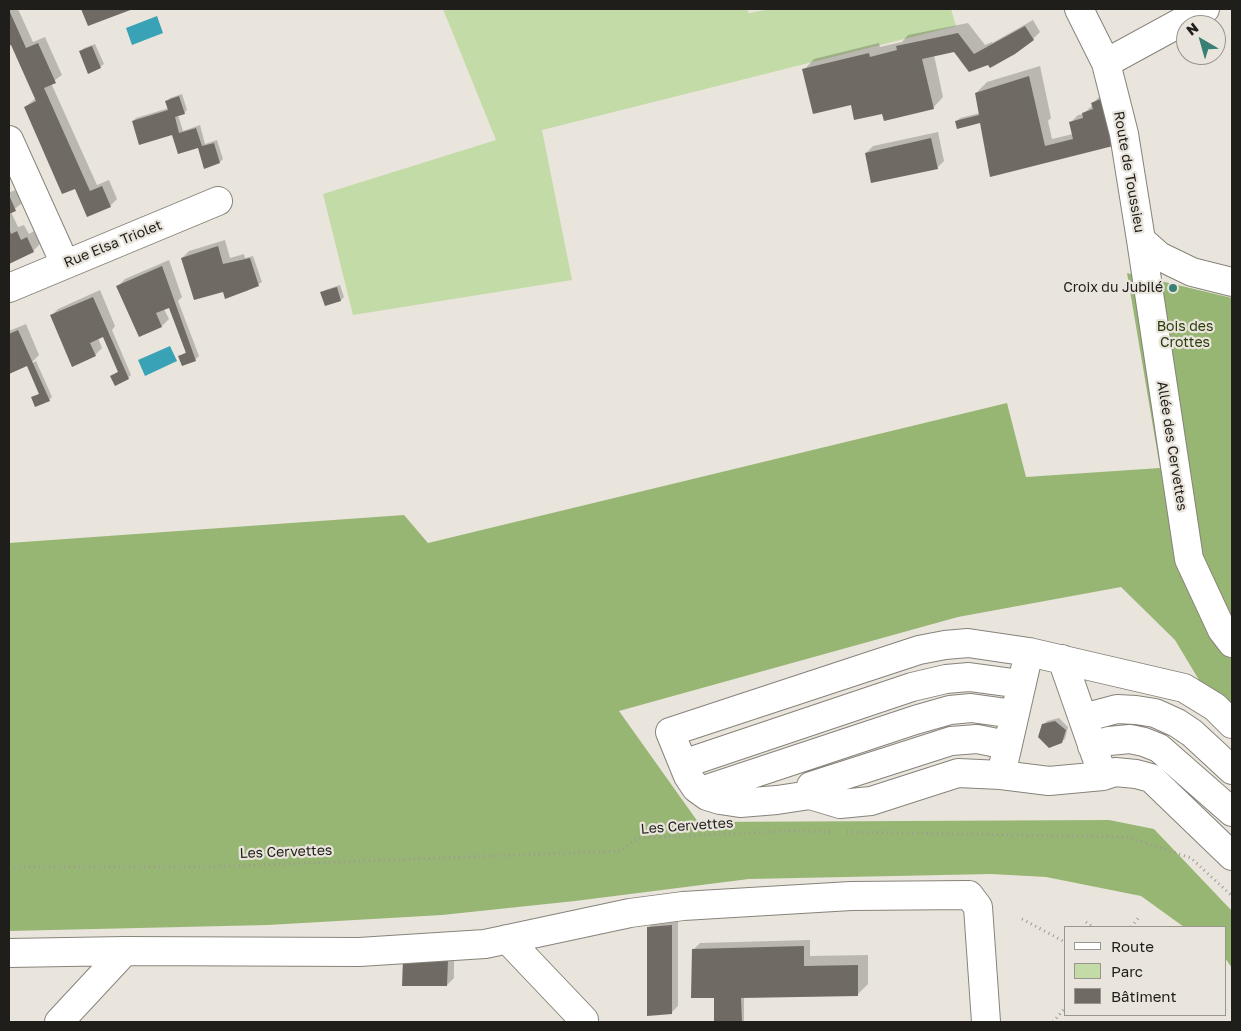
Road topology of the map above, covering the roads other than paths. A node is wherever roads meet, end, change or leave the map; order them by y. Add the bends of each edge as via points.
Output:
1 (1079, 9) edge
2 (1205, 9) edge
3 (1106, 63) junction
4 (9, 140) edge
5 (218, 201) dead end
6 (1141, 240) junction
7 (65, 264) junction
8 (1232, 282) edge
9 (9, 288) edge
10 (1232, 643) edge
11 (1028, 652) junction
12 (895, 658) junction
13 (1062, 660) junction
14 (1021, 684) junction
15 (905, 690) junction
16 (782, 695) junction
17 (1014, 714) junction
18 (1224, 715) edge
19 (1083, 718) junction
20 (915, 720) junction
21 (792, 727) junction
22 (1192, 733) junction
23 (1008, 745) junction
24 (1092, 746) junction
25 (924, 749) junction
26 (1171, 756) junction
27 (802, 757) junction
28 (683, 764) junction
29 (1232, 770) edge
30 (1001, 775) junction
31 (1103, 776) junction
32 (1151, 778) junction
33 (935, 781) junction
34 (700, 791) junction
35 (811, 791) junction
36 (1232, 812) edge
37 (1232, 856) edge
38 (507, 939) junction
39 (125, 951) junction
40 (9, 953) edge
41 (59, 1022) edge
42 (585, 1022) edge
43 (986, 1022) edge

1 - 3 street, Route de Toussieu
2 - 3 street
3 - 6 street, Route de Toussieu via 1124,134
4 - 7 street
5 - 7 street, Rue Elsa Triolet
6 - 8 street, Route de Toussieu via 1159,256 1192,272
6 - 10 street, Allée des Cervettes via 1189,560 1222,630
7 - 9 street, Rue Elsa Triolet
11 - 12 street via 968,643 919,650
11 - 13 street
11 - 14 street
12 - 15 street
12 - 16 street
13 - 18 street via 1184,688
13 - 19 street
14 - 15 street via 969,678
14 - 17 street
15 - 20 street
15 - 21 street
16 - 21 street
16 - 28 street via 670,732
17 - 20 street via 971,708
17 - 23 street
18 - 22 street
19 - 22 street via 1117,709 1136,710 1155,713
19 - 24 street
20 - 25 street
20 - 27 street
21 - 27 street
21 - 28 street
22 - 26 street
22 - 29 street
23 - 25 street via 977,739 952,740
23 - 30 street
24 - 26 street via 1130,739 1159,748
24 - 31 street
25 - 33 street
25 - 35 street
26 - 32 street
26 - 36 street
27 - 34 street
27 - 35 street
28 - 34 street
30 - 31 street via 1049,781
30 - 33 street via 958,774
31 - 32 street via 1115,772
32 - 37 street
33 - 35 street via 871,801 840,804
34 - 35 street via 720,800 740,802 777,800
38 - 39 street via 485,944 359,952
38 - 42 street
38 - 43 street via 630,913 683,906 851,896 969,895 978,907
39 - 40 street
39 - 41 street

